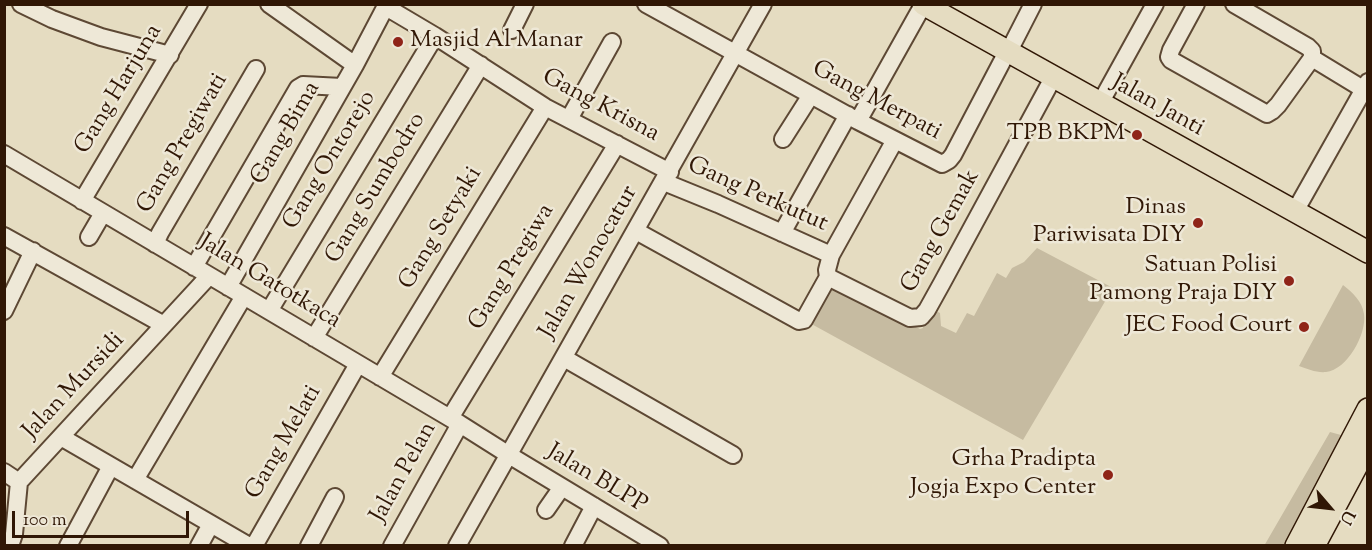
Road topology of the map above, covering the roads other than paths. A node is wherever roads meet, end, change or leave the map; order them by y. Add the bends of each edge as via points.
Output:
1 (21, 4) edge
2 (199, 4) edge
3 (525, 4) edge
4 (646, 4) edge
5 (763, 4) edge
6 (937, 4) edge
7 (1033, 4) edge
8 (1155, 4) edge
9 (1196, 4) edge
10 (1234, 4) edge
11 (923, 5) edge
12 (387, 6) edge
13 (280, 8) edge
14 (512, 30) dead end
15 (435, 36) junction
16 (612, 42) dead end
17 (1009, 49) junction
18 (735, 54) junction
19 (170, 56) junction
20 (1312, 58) junction
21 (355, 65) junction
22 (481, 65) junction
23 (256, 69) dead end
24 (1053, 78) junction
25 (1365, 85) edge
26 (342, 87) junction
27 (811, 95) junction
28 (1103, 98) junction
29 (544, 107) junction
30 (853, 118) junction
31 (569, 119) junction
32 (783, 139) dead end
33 (895, 140) junction
34 (617, 144) junction
35 (4, 154) edge
36 (667, 177) junction
37 (82, 201) junction
38 (1299, 206) junction
39 (103, 213) junction
40 (636, 231) junction
41 (782, 233) junction
42 (4, 236) edge
43 (89, 237) dead end
44 (155, 244) junction
45 (1368, 244) edge
46 (33, 251) junction
47 (1368, 252) edge
48 (831, 255) junction
49 (194, 267) junction
50 (209, 276) junction
51 (828, 277) junction
52 (228, 287) junction
53 (244, 296) junction
54 (4, 311) edge
55 (269, 311) junction
56 (164, 326) junction
57 (314, 338) junction
58 (564, 358) junction
59 (358, 363) junction
60 (380, 377) junction
61 (1368, 410) edge
62 (455, 421) junction
63 (61, 437) junction
64 (1368, 445) edge
65 (508, 455) junction
66 (733, 455) dead end
67 (111, 466) junction
68 (4, 472) edge
69 (135, 480) junction
70 (19, 482) junction
71 (562, 487) junction
72 (335, 497) dead end
73 (594, 506) junction
74 (546, 510) dead end
75 (211, 524) junction
76 (652, 544) edge
77 (10, 546) edge
78 (68, 546) edge
79 (199, 546) edge
80 (249, 546) edge
81 (254, 546) edge
82 (309, 546) edge
83 (392, 546) edge
84 (458, 546) edge
85 (573, 546) edge
86 (1296, 546) edge
87 (1314, 546) edge

1 - 19 street via 101,37
2 - 19 street, Gang Harjuna
3 - 14 street
4 - 18 street, Gang Merpati
5 - 18 street, Jalan Wonocatur
6 - 17 main road, Jalan Janti
7 - 17 street
8 - 28 street
9 - 20 street via 1169,57 1267,114
10 - 20 street via 1308,47
11 - 17 main road, Jalan Janti
11 - 30 street
12 - 15 street, Gang Krisna
12 - 21 street, Gang Bima
13 - 21 street
15 - 22 street, Gang Krisna
15 - 55 street, Gang Ontorejo
16 - 31 street
17 - 24 main road, Jalan Janti
17 - 28 main road, Jalan Janti
17 - 33 street, Gang Merpati via 949,160 942,164
18 - 27 street, Gang Merpati
18 - 36 street, Jalan Wonocatur
19 - 37 street, Gang Harjuna
20 - 25 street
21 - 26 street, Gang Bima
22 - 29 street, Gang Krisna
22 - 57 street, Gang Sumbodro
23 - 44 street, Gang Pregiwati
24 - 47 main road, Jalan Janti
24 - 51 street, Gang Gemak via 921,317 910,318
25 - 38 street
26 - 49 street via 298,88
26 - 52 street, Gang Bima
27 - 30 street, Gang Merpati
27 - 32 street
28 - 38 main road, Jalan Janti
29 - 31 street, Gang Krisna
29 - 60 street, Gang Setyaki
30 - 33 street, Gang Merpati
30 - 41 street
31 - 34 street, Gang Krisna
33 - 48 street
34 - 36 street, Gang Krisna
34 - 62 street, Gang Pregiwa
35 - 37 street, Jalan Gatotkaca
36 - 40 street, Jalan Wonocatur
36 - 41 street, Gang Perkutut
37 - 39 street, Jalan Gatotkaca
38 - 45 main road, Jalan Janti
39 - 43 street
39 - 44 street, Jalan Gatotkaca
40 - 51 street via 799,321 804,320
40 - 58 street, Jalan Wonocatur
41 - 48 street, Gang Perkutut
42 - 46 street
44 - 49 street, Jalan Gatotkaca
46 - 54 street
46 - 56 street
48 - 51 street
49 - 50 street, Jalan Gatotkaca
50 - 52 street, Jalan Gatotkaca
50 - 56 street, Jalan Mursidi
52 - 53 street, Jalan Gatotkaca
53 - 55 street, Jalan Gatotkaca
53 - 69 street
55 - 57 street, Jalan Gatotkaca
56 - 63 street, Jalan Mursidi
57 - 59 street, Jalan Gatotkaca
58 - 65 street, Jalan Wonocatur
58 - 66 street
59 - 60 street, Jalan Gatotkaca
59 - 81 street, Gang Melati
60 - 62 street, Jalan Gatotkaca
61 - 86 main road
62 - 65 street, Jalan Gatotkaca
62 - 83 street, Jalan Pelan
63 - 67 street
63 - 70 street, Jalan Mursidi
64 - 87 main road
65 - 71 street, Jalan BLPP
65 - 84 street, Jalan Wonocatur
67 - 69 street
67 - 78 street
68 - 70 street
69 - 75 street
70 - 77 street
71 - 73 street, Jalan BLPP
71 - 74 street
72 - 82 street
73 - 76 street, Jalan BLPP
73 - 85 street
75 - 79 street
75 - 80 street

